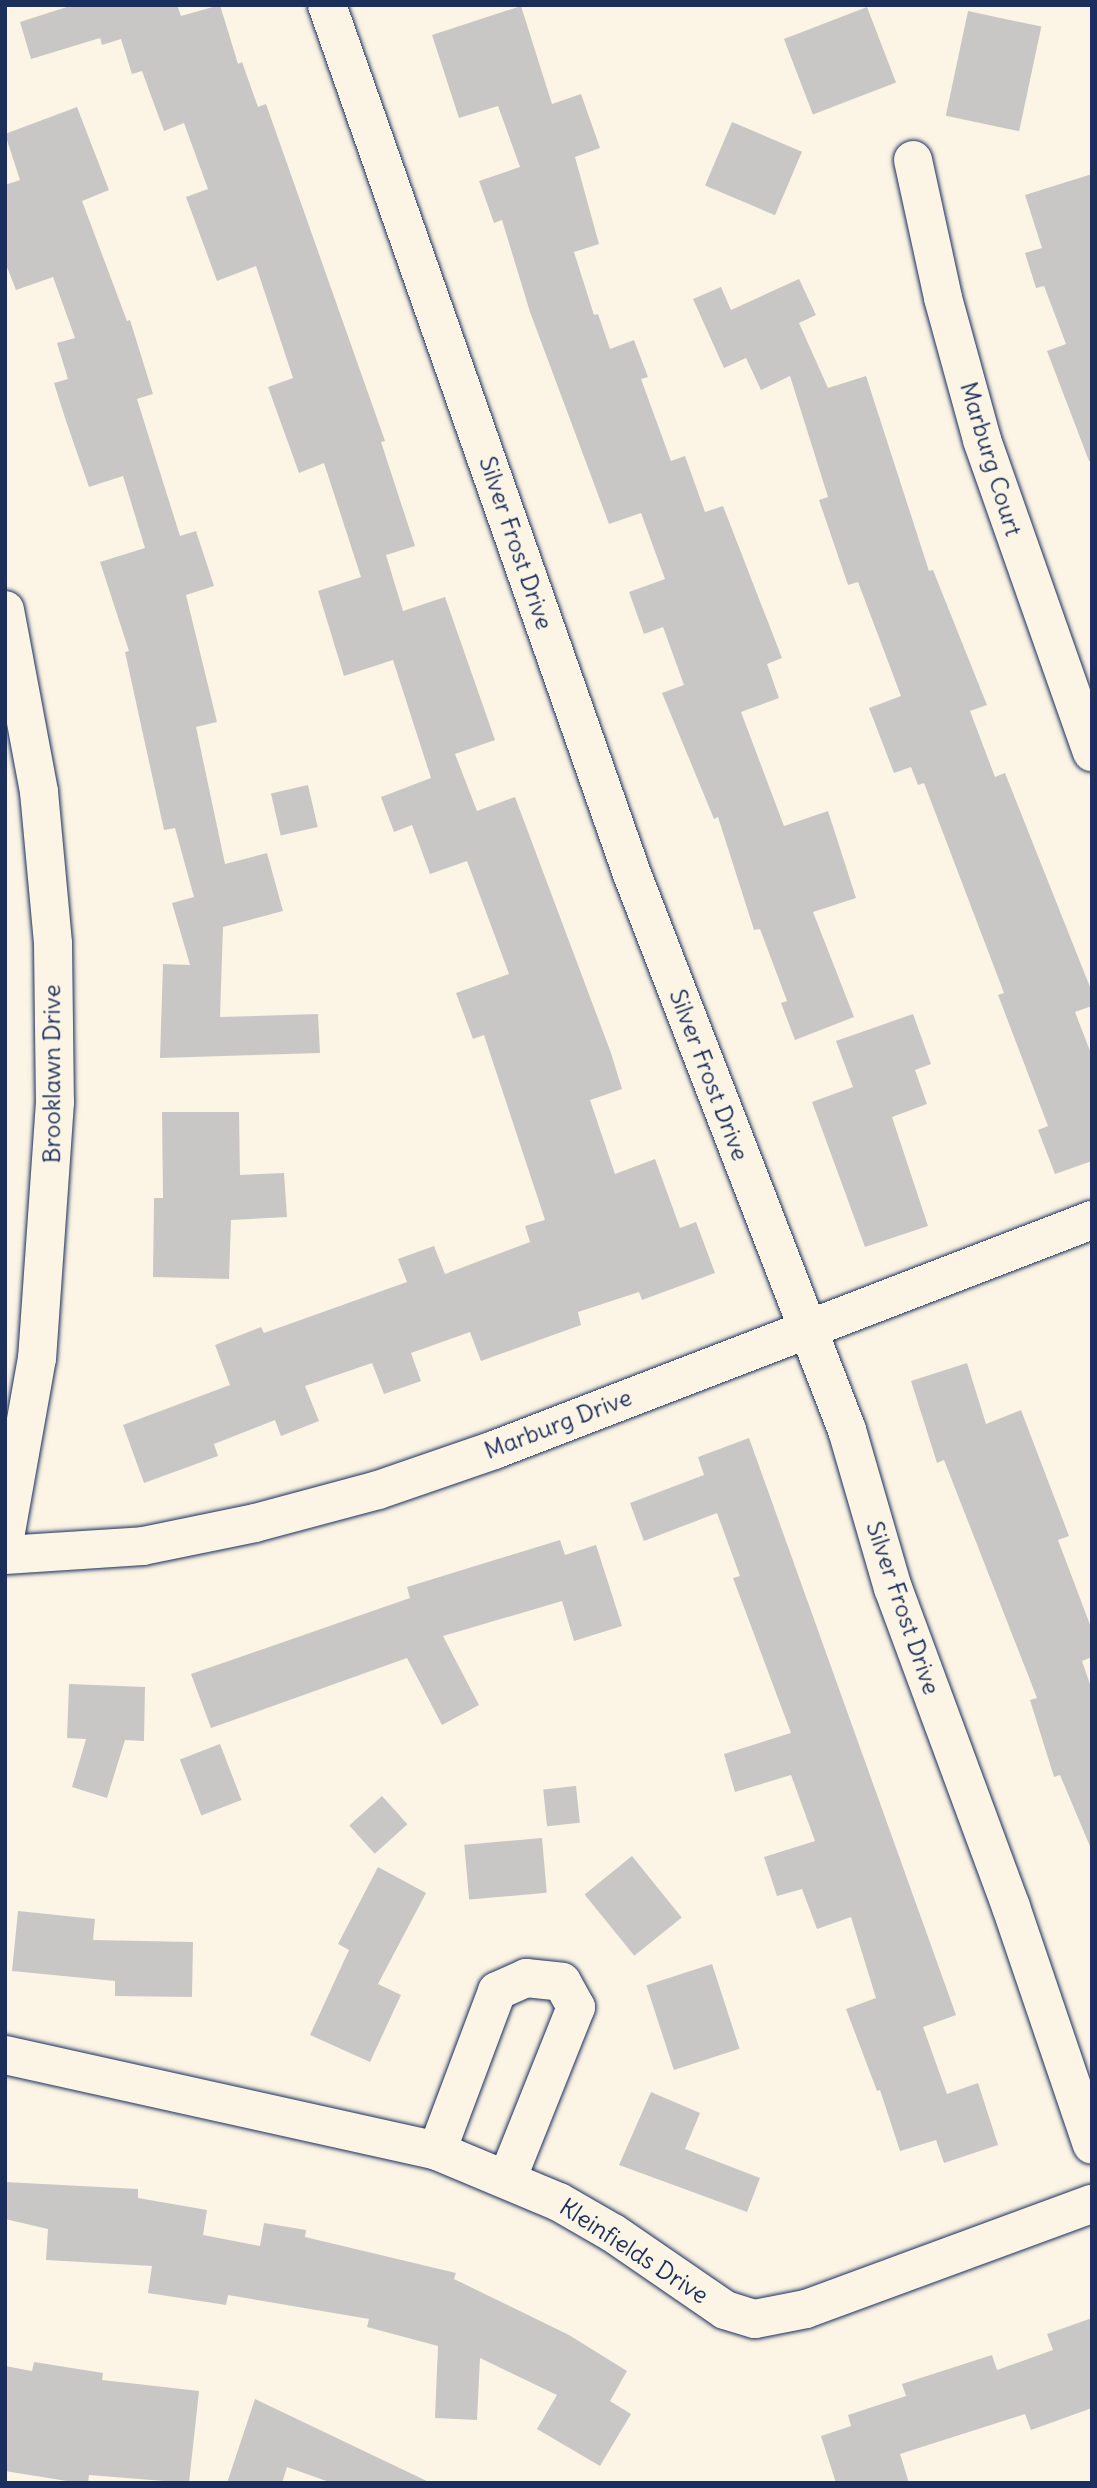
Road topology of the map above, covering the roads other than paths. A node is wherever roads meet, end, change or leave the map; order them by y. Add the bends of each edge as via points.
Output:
1 (327, 5) edge
2 (913, 160) dead end
3 (5, 610) edge
4 (1092, 752) edge
5 (1092, 1220) edge
6 (806, 1326) junction
7 (5, 1538) edge
8 (5, 1555) edge
9 (5, 2055) edge
10 (1092, 2145) edge
11 (437, 2151) junction
12 (508, 2177) junction
13 (1092, 2204) edge

1 - 6 street, Silver Frost Drive via 632,874
2 - 4 street, Marburg Court via 943,298 982,440
3 - 7 street, Brooklawn Drive via 39,792 53,944 55,1102 37,1357
5 - 6 street, Marburg Drive
6 - 8 street, Marburg Drive via 494,1450 378,1490 255,1523 143,1546
6 - 10 street, Silver Frost Drive via 847,1430 893,1588 1011,1907
9 - 11 street, Kleinfields Drive
11 - 12 street, Kleinfields Drive
11 - 12 street via 497,1991 526,1978 562,1982 576,2007
12 - 13 street, Kleinfields Drive via 613,2233 725,2311 755,2319 806,2309

